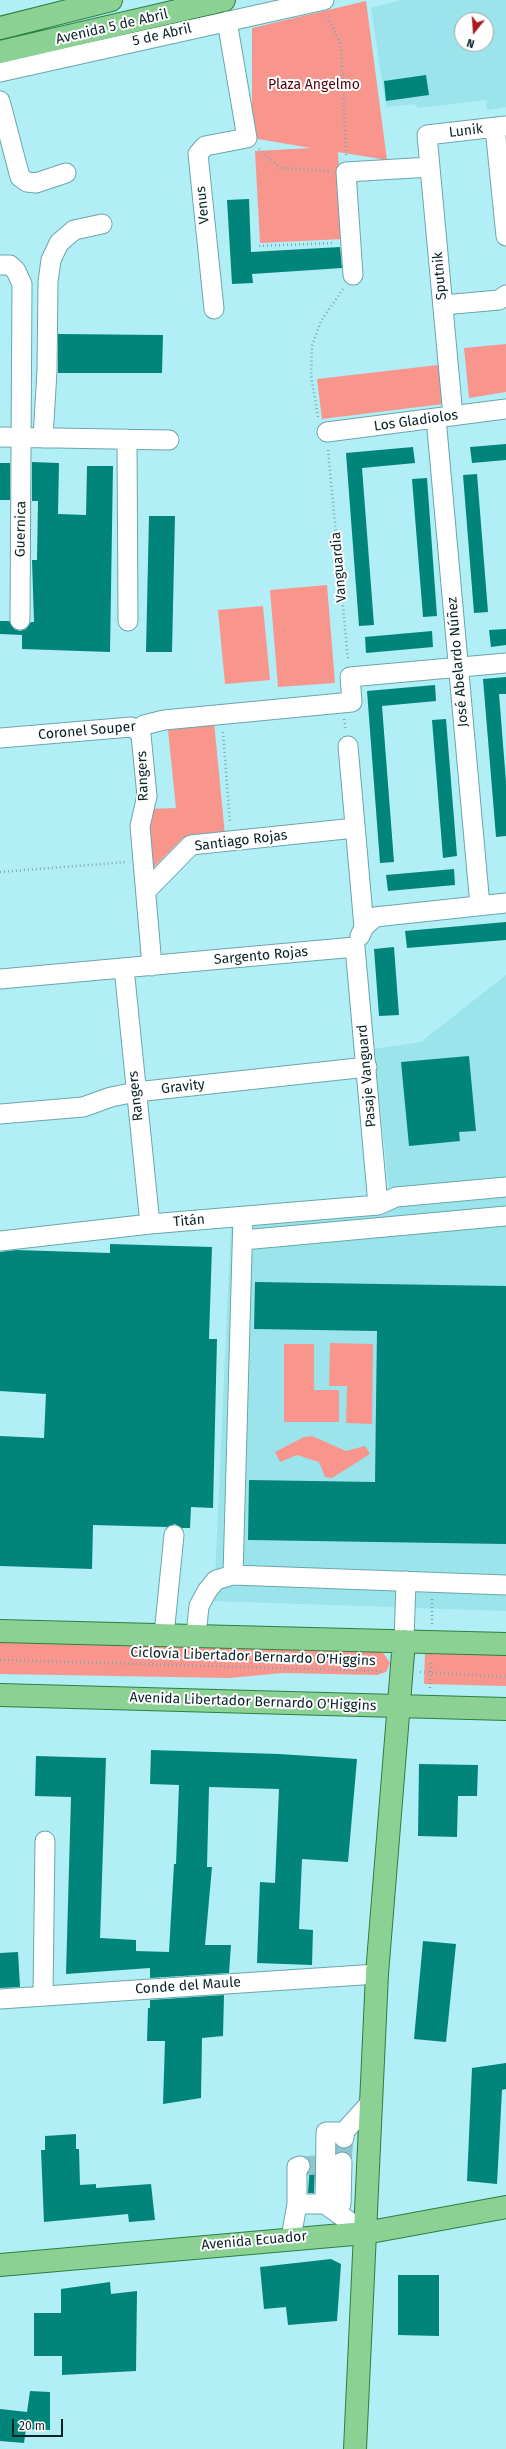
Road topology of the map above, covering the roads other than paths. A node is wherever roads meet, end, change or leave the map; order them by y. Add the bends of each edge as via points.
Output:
1 (111, 0) edge
2 (320, 1) edge
3 (57, 7) edge
4 (225, 10) edge
5 (0, 28) edge
6 (0, 52) edge
7 (0, 72) edge
8 (0, 101) edge
9 (501, 127) edge
10 (427, 136) joint
11 (430, 167) junction
12 (66, 173) dead end
13 (102, 224) dead end
14 (506, 236) edge
15 (0, 265) edge
16 (352, 275) road end
17 (506, 295) edge
18 (443, 305) junction
19 (214, 309) dead end
20 (506, 409) edge
21 (445, 417) junction
22 (327, 432) road end
23 (0, 437) edge
24 (22, 438) junction
25 (43, 438) junction
26 (127, 439) junction
27 (169, 440) dead end
28 (20, 620) dead end
29 (128, 621) dead end
30 (506, 663) edge
31 (458, 667) junction
32 (137, 730) junction
33 (0, 738) edge
34 (348, 746) road end
35 (355, 828) junction
36 (146, 891) junction
37 (506, 903) edge
38 (480, 906) junction
39 (364, 927) junction
40 (354, 947) junction
41 (152, 966) junction
42 (124, 968) junction
43 (0, 979) edge
44 (367, 1067) junction
45 (136, 1092) junction
46 (0, 1114) edge
47 (506, 1187) edge
48 (378, 1205) junction
49 (243, 1216) junction
50 (506, 1216) edge
51 (150, 1224) junction
52 (243, 1240) junction
53 (0, 1241) edge
54 (174, 1535) dead end
55 (233, 1575) junction
56 (406, 1581) junction
57 (506, 1585) edge
58 (0, 1631) edge
59 (164, 1635) junction
60 (196, 1636) junction
61 (404, 1641) junction
62 (506, 1644) edge
63 (0, 1695) edge
64 (400, 1706) junction
65 (506, 1709) edge
66 (45, 1841) dead end
67 (377, 1974) junction
68 (43, 1995) junction
69 (0, 1999) edge
70 (371, 2102) junction
71 (300, 2166) dead end
72 (334, 2166) junction
73 (367, 2180) junction
74 (297, 2204) junction
75 (325, 2204) junction
76 (506, 2207) edge
77 (365, 2233) junction
78 (291, 2238) junction
79 (0, 2265) edge
80 (355, 2449) edge

1 - 3 main road, Avenida 5 de Abril
2 - 4 street, 5 de Abril
3 - 5 main road, Avenida 5 de Abril
4 - 6 main road, Avenida 5 de Abril
4 - 7 street, 5 de Abril
4 - 19 street, Venus via 247,138 205,146 198,154
8 - 12 street via 20,177 27,182 36,183
9 - 10 street, Lunik
9 - 14 street
10 - 11 street, Sputnik
11 - 16 street via 346,172
11 - 18 street, Sputnik
13 - 25 street via 74,230 59,244 51,260 48,282
15 - 24 street, Guernica via 10,265 22,284
17 - 18 street via 499,300
18 - 21 street, Sputnik
20 - 21 street, Los Gladiolos
21 - 22 street, Los Gladiolos
21 - 31 street, José Abelardo Núñez
23 - 24 street
24 - 25 street
24 - 28 street, Guernica
25 - 26 street
26 - 27 street
26 - 29 street
30 - 31 street
31 - 32 street, Coronel Souper via 350,676 347,702 164,720 144,725
31 - 38 street, José Abelardo Núñez
32 - 33 street, Coronel Souper via 131,727
32 - 36 street, Rangers via 141,735 147,796 140,826
34 - 35 street
35 - 36 street, Santiago Rojas via 191,845
35 - 39 street
36 - 41 street, Rangers
37 - 38 street
38 - 39 street via 375,917
39 - 40 street
40 - 41 street, Sargento Rojas
40 - 44 street, Pasaje Vanguard
41 - 42 street, Sargento Rojas
42 - 43 street, Sargento Rojas
42 - 45 street, Rangers
44 - 45 street, Gravity
44 - 48 street, Pasaje Vanguard
45 - 46 street, Gravity via 83,1107
45 - 51 street, Rangers
47 - 48 street, Titán via 396,1197
48 - 49 street, Titán
49 - 51 street, Titán
49 - 52 street
50 - 52 street
51 - 53 street, Titán
52 - 55 street
54 - 59 street
55 - 56 street
55 - 60 street via 216,1580 207,1591 199,1606
56 - 57 street
56 - 61 street
58 - 59 main road
59 - 60 main road
60 - 61 main road
61 - 62 main road
61 - 64 main road
63 - 64 main road, Avenida Libertador Bernardo O'Higgins
64 - 65 main road, Avenida Libertador Bernardo O'Higgins
64 - 67 main road
66 - 68 street
67 - 68 street, Conde del Maule
67 - 70 main road
68 - 69 street, Conde del Maule
70 - 72 street via 344,2135 326,2132
70 - 73 main road
71 - 74 street via 297,2167
72 - 73 street
72 - 75 street
73 - 77 main road
74 - 75 street
74 - 78 street
75 - 77 street
76 - 77 main road, Avenida Ecuador
77 - 78 main road, Avenida Ecuador
77 - 80 main road
78 - 79 main road, Avenida Ecuador

